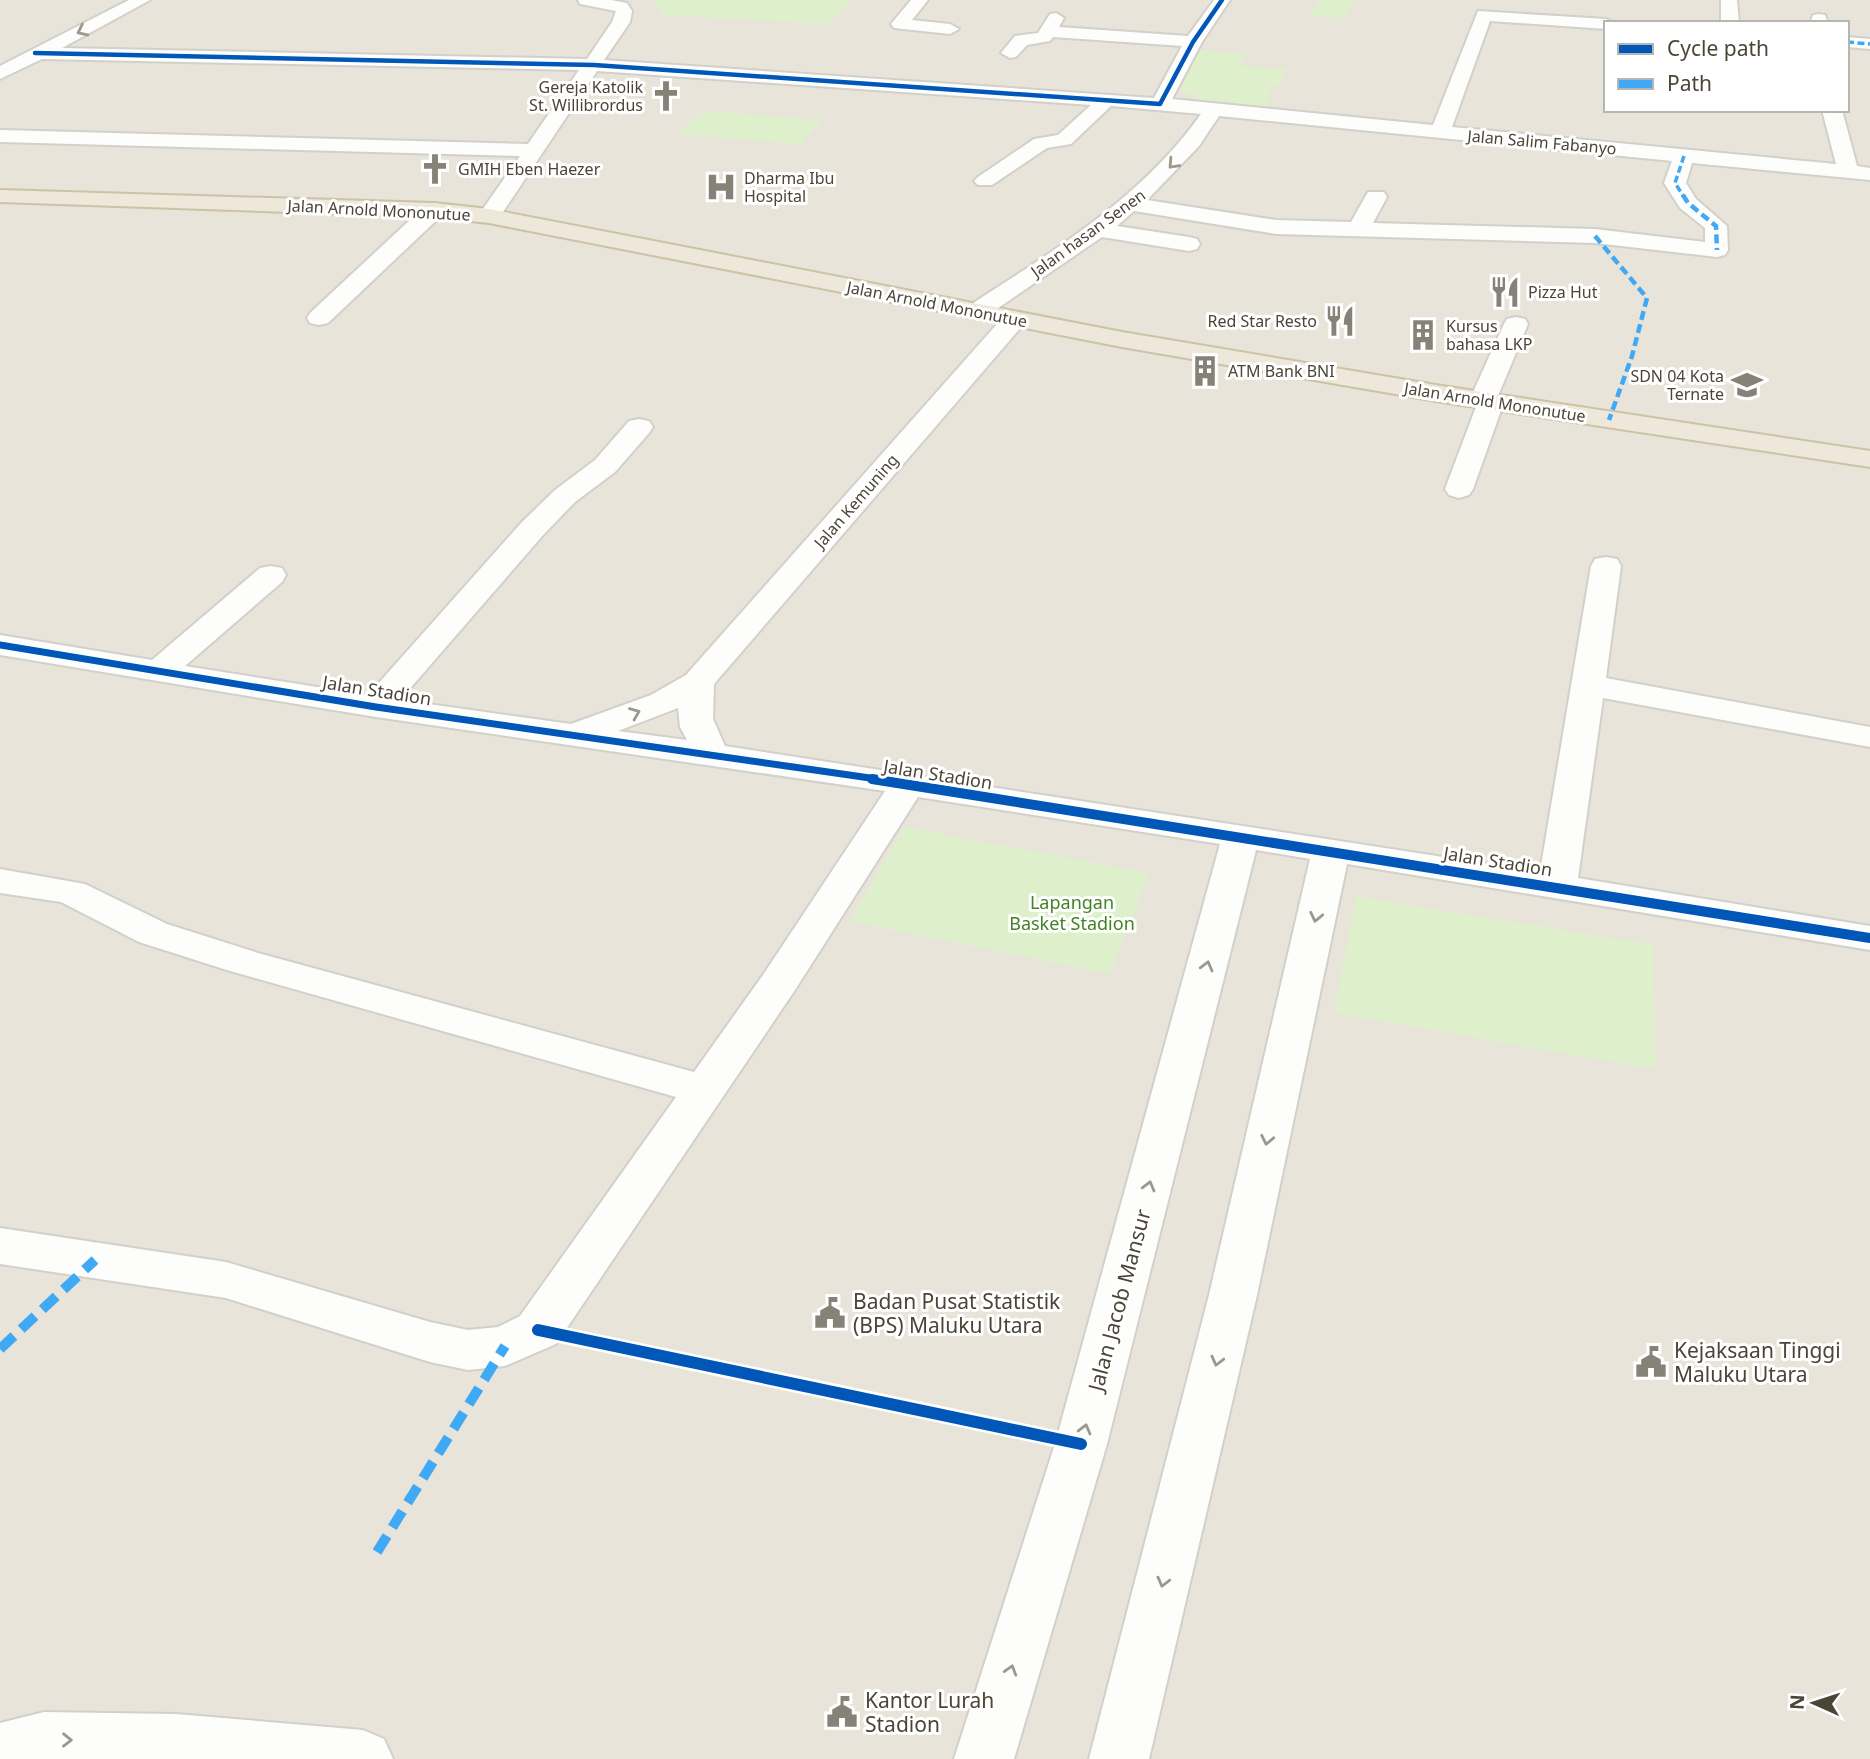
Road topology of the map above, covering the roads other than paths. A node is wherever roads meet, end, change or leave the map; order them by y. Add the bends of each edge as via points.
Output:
1 (142, 0) edge
2 (586, 0) edge
3 (920, 0) edge
4 (1222, 0) edge
5 (1729, 0) edge
6 (1485, 7) edge
7 (1730, 21) edge
8 (1604, 24) edge
9 (950, 29) dead end
10 (1193, 42) junction
11 (1849, 42) edge
12 (1870, 44) edge
13 (35, 53) junction
14 (1010, 53) dead end
15 (594, 65) junction
16 (965, 72) dead end
17 (0, 73) edge
18 (951, 90) junction
19 (1107, 100) junction
20 (1160, 104) junction
21 (1214, 109) junction
22 (1833, 112) edge
23 (1440, 132) junction
24 (0, 136) edge
25 (535, 150) junction
26 (1684, 156) junction
27 (1848, 172) junction
28 (1870, 174) edge
29 (985, 181) dead end
30 (0, 196) edge
31 (1377, 197) dead end
32 (1130, 204) junction
33 (434, 210) junction
34 (489, 216) junction
35 (1096, 229) junction
36 (1359, 229) junction
37 (1189, 244) dead end
38 (976, 312) junction
39 (319, 318) dead end
40 (1014, 320) junction
41 (1516, 324) dead end
42 (1487, 402) junction
43 (639, 427) dead end
44 (1870, 459) edge
45 (1459, 489) dead end
46 (1606, 566) dead end
47 (271, 575) dead end
48 (0, 645) edge
49 (159, 671) junction
50 (698, 682) junction
51 (1587, 685) junction
52 (376, 707) junction
53 (570, 735) junction
54 (1870, 737) edge
55 (712, 753) junction
56 (906, 785) junction
57 (1241, 836) junction
58 (1331, 851) junction
59 (0, 881) edge
60 (1558, 886) junction
61 (1870, 938) edge
62 (704, 1090) junction
63 (0, 1246) edge
64 (0, 1751) edge
65 (363, 1759) edge
66 (984, 1759) edge
67 (1119, 1759) edge

1 -> 13 street
2 - 15 street via 610,3 624,11
3 - 9 street via 900,24
4 - 10 street
5 - 7 street
6 - 8 street
6 - 23 street
10 - 14 street via 1052,25 1044,37 1021,40
10 - 20 street
11 - 12 street
13 - 15 street, Jalan Salim Fabanyo
13 - 17 street
15 - 18 street, Jalan Salim Fabanyo
15 - 25 street
16 - 18 street
18 - 19 street, Jalan Salim Fabanyo
19 - 20 street, Jalan Salim Fabanyo
19 - 29 street via 1064,140 1041,143
20 - 21 street, Jalan Salim Fabanyo
21 - 23 street, Jalan Salim Fabanyo
21 -> 32 street, Jalan hasan Senen via 1185,150
22 - 27 street
23 - 26 street, Jalan Salim Fabanyo
24 - 25 street
25 - 34 street
26 - 27 street, Jalan Salim Fabanyo
26 - 36 street via 1675,183 1688,203 1716,226 1717,250 1595,236
27 - 28 street, Jalan Salim Fabanyo
30 - 33 highway, Jalan Arnold Mononutue
31 - 36 street
32 - 35 street, Jalan hasan Senen
32 - 36 street via 1276,227
33 - 34 highway, Jalan Arnold Mononutue
33 - 39 street
34 - 38 highway, Jalan Arnold Mononutue
35 - 37 street
35 - 38 street, Jalan hasan Senen
38 - 40 highway, Jalan Arnold Mononutue
40 - 42 highway, Jalan Arnold Mononutue
40 - 50 street, Jalan Kemuning
41 - 42 street
42 - 44 highway, Jalan Arnold Mononutue
42 - 45 street
43 - 52 street via 605,466 533,528
46 - 51 street
47 - 49 street
48 - 49 street, Jalan Stadion
49 - 52 street, Jalan Stadion
53 -> 50 street, Jalan Kemuning via 663,702
50 - 55 street via 693,705 697,731
51 - 54 street
51 - 60 street
52 - 53 street, Jalan Stadion
53 - 55 street, Jalan Stadion
55 - 56 street, Jalan Stadion
56 - 57 street, Jalan Stadion
56 - 62 street
57 - 58 street, Jalan Stadion
66 -> 57 street, Jalan Jacob Mansur via 1082,1444
58 - 60 street, Jalan Stadion
58 -> 67 street via 1233,1295
59 - 62 street via 71,892 153,933 244,962
60 - 61 street, Jalan Stadion
62 - 63 street via 538,1330 505,1346 468,1350 226,1280
64 -> 65 street via 44,1740 176,1742

